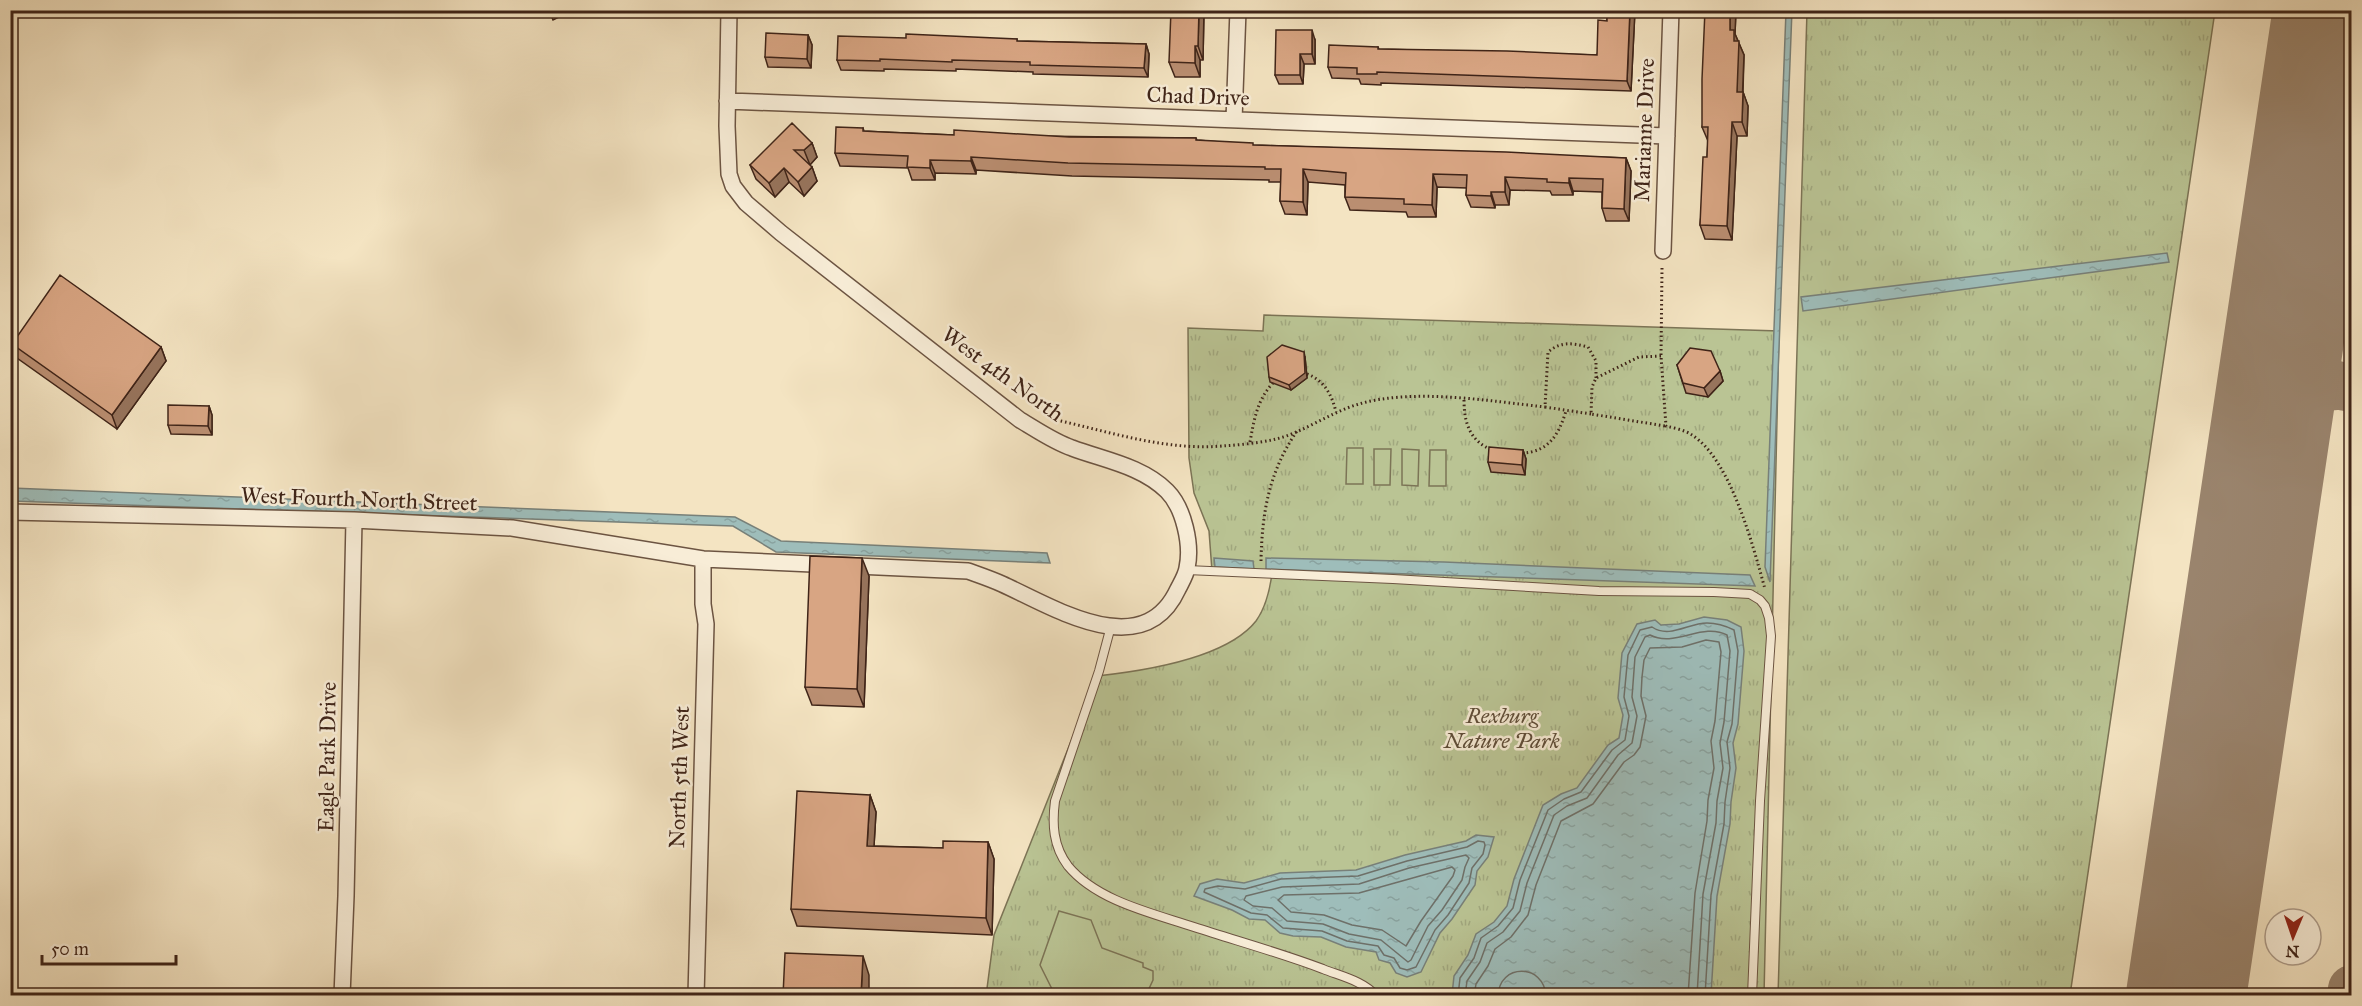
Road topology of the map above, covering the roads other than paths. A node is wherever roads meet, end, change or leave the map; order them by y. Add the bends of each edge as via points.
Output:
1 (729, 10) edge
2 (1238, 10) edge
3 (1671, 10) edge
4 (727, 101) junction
5 (1234, 120) junction
6 (1667, 136) junction
7 (1663, 251) road end
8 (10, 512) edge
9 (354, 520) junction
10 (704, 559) junction
11 (1187, 570) junction
12 (1111, 626) junction
13 (342, 996) edge
14 (696, 996) edge
15 (1376, 996) edge
16 (1752, 996) edge

1 - 4 street
2 - 5 street
3 - 6 street, Marianne Drive
4 - 5 street, Chad Drive
4 - 11 street, West 4th North via 729,174 746,203 1020,420 1059,442 1130,467 1168,492 1186,532
5 - 6 street, Chad Drive
6 - 7 street, Marianne Drive
8 - 9 street, West Fourth North Street
9 - 10 street, West Fourth North Street via 512,528
9 - 13 street, Eagle Park Drive
10 - 12 street, West 4th North via 968,571 1081,621
10 - 14 street, North 5th West via 706,624
11 - 12 street, West 4th North via 1168,606 1158,615 1144,624
11 - 16 lane via 1599,591 1750,594 1760,600 1769,618 1771,636
12 - 15 lane via 1055,801 1054,836 1067,864 1104,894 1310,964 1353,981

